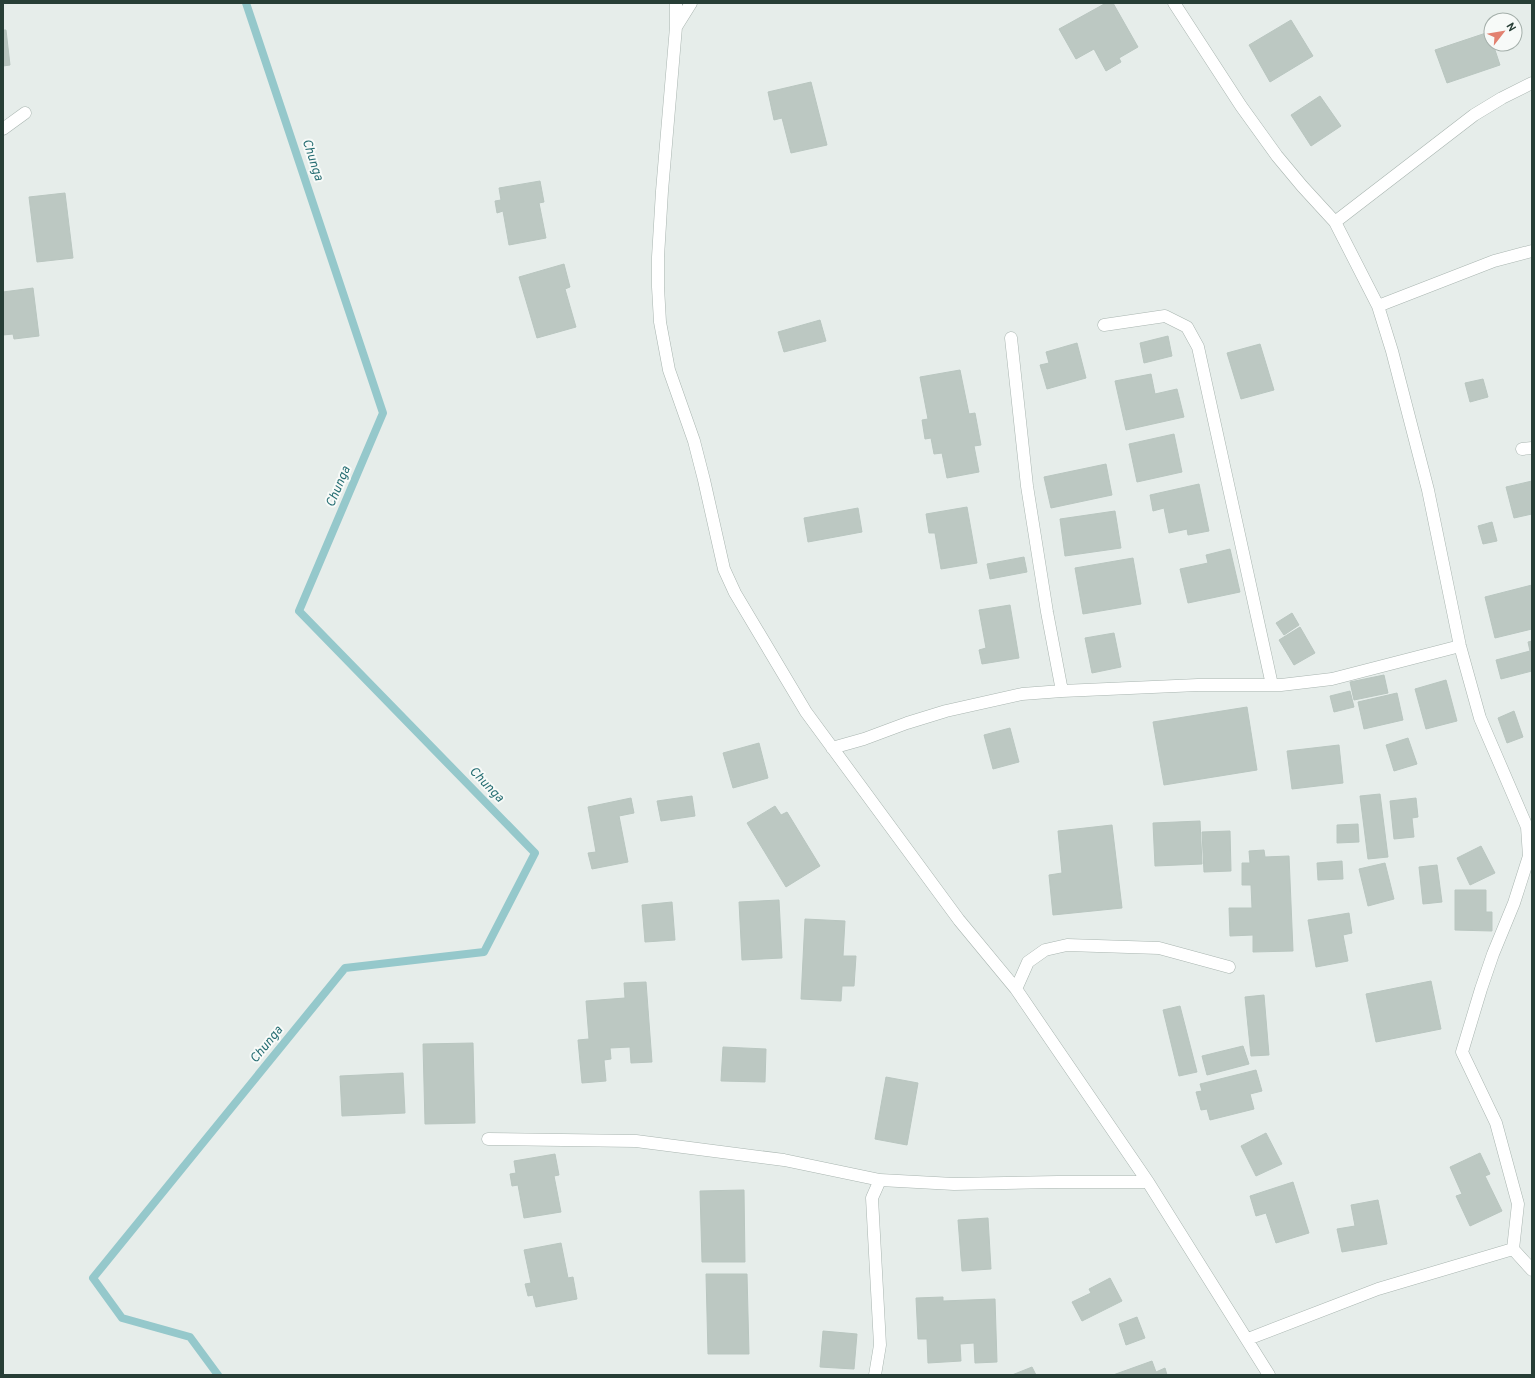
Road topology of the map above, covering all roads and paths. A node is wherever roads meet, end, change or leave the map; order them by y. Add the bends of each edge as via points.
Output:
1 (676, 3) edge
2 (691, 3) edge
3 (1174, 3) edge
4 (676, 27) junction
5 (1532, 83) edge
6 (25, 113) dead end
7 (3, 129) edge
8 (1335, 222) junction
9 (1532, 251) edge
10 (1378, 306) junction
11 (1104, 326) dead end
12 (1011, 338) dead end
13 (1460, 646) junction
14 (1272, 685) junction
15 (1062, 691) junction
16 (832, 748) junction
17 (1530, 839) edge
18 (1229, 967) dead end
19 (1016, 989) junction
20 (488, 1139) dead end
21 (880, 1180) junction
22 (1148, 1182) junction
23 (1513, 1249) junction
24 (1532, 1270) edge
25 (1248, 1339) junction
26 (875, 1375) edge
27 (1269, 1375) edge

1 - 4 street
2 - 4 street
3 - 8 street via 1277,156
4 - 16 street via 658,257 660,322 669,370 694,441 724,569 734,593 806,712
5 - 8 street via 1474,115
6 - 7 street
8 - 10 street
9 - 10 street via 1494,261
10 - 13 street via 1428,490
11 - 14 street via 1165,316 1187,327 1198,347
12 - 15 street via 1027,486
13 - 14 street via 1332,679
13 - 17 street via 1480,718
14 - 15 street via 1198,685
15 - 16 street via 1022,694 946,711
16 - 19 street via 959,920
17 - 23 street via 1528,856 1514,903 1483,982 1462,1052 1496,1122 1518,1204
18 - 19 street via 1159,948 1068,945 1045,950 1028,962
19 - 22 street
20 - 21 street via 636,1141 784,1160
21 - 22 street via 954,1184
21 - 26 street via 872,1198 880,1345
22 - 25 street
23 - 24 street
23 - 25 street via 1378,1289
25 - 27 street

